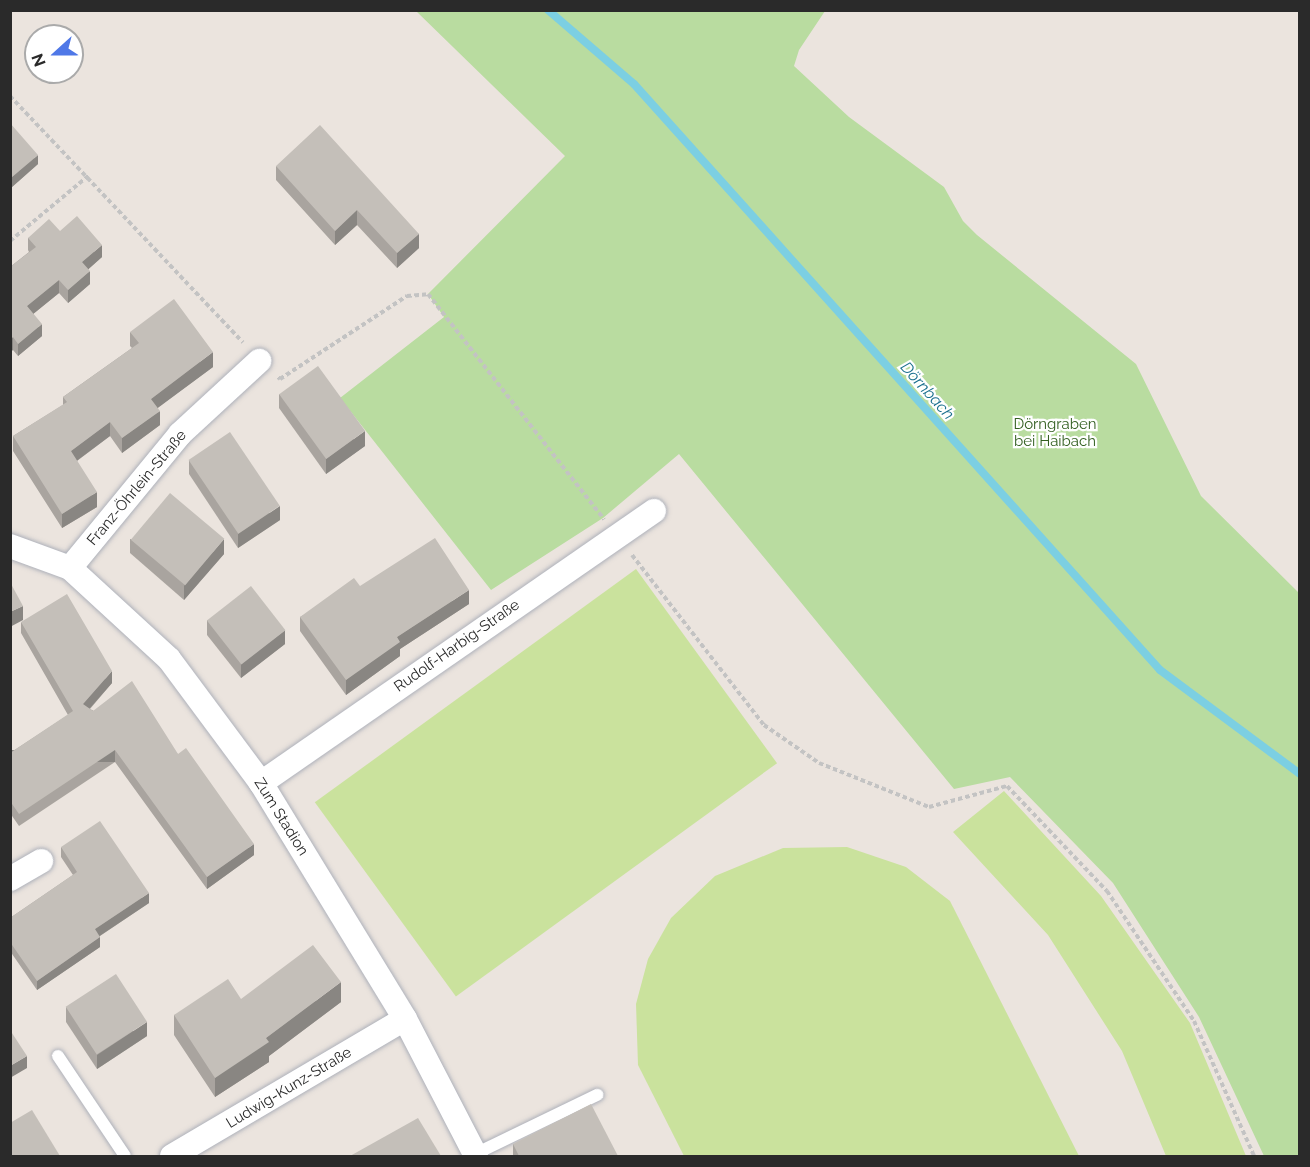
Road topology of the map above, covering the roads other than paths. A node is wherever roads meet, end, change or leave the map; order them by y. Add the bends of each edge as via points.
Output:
1 (259, 361) road end
2 (654, 511) dead end
3 (10, 546) edge
4 (70, 568) junction
5 (261, 783) junction
6 (41, 861) dead end
7 (10, 879) edge
8 (405, 1019) junction
9 (58, 1056) dead end
10 (597, 1095) dead end
11 (475, 1155) edge
12 (125, 1156) edge
13 (172, 1156) edge

1 - 4 street, Franz-Öhrlein-Straße via 180,434
2 - 5 street, Rudolf-Harbig-Straße
3 - 4 street, Zum Stadion
4 - 5 street, Zum Stadion via 169,659
5 - 8 street, Zum Stadion
6 - 7 street
8 - 11 street, Zum Stadion
8 - 13 street, Ludwig-Kunz-Straße
9 - 12 lane
10 - 11 lane

